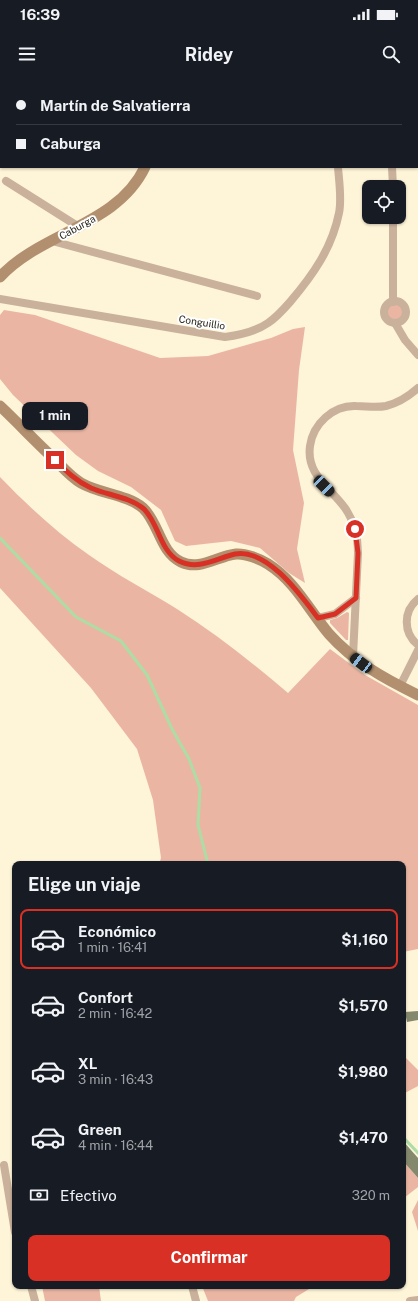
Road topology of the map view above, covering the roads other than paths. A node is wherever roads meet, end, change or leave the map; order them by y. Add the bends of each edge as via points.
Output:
1 (144, 168) edge
2 (338, 168) edge
3 (392, 168) edge
4 (6, 180) dead end
5 (393, 180) edge
6 (393, 224) edge
7 (79, 227) junction
8 (52, 241) junction
9 (0, 277) edge
10 (257, 296) dead end
11 (0, 299) edge
12 (392, 302) junction
13 (395, 324) junction
14 (418, 355) edge
15 (418, 388) edge
16 (0, 406) edge
17 (356, 598) junction
18 (418, 599) edge
19 (318, 618) junction
20 (418, 644) edge
21 (418, 650) edge
22 (352, 656) junction
23 (400, 686) junction
24 (418, 695) edge
25 (4, 1165) dead end
26 (12, 1214) edge
27 (32, 1289) edge
28 (193, 1289) edge
29 (418, 1300) edge
30 (35, 1301) edge
31 (196, 1301) edge
32 (410, 1301) edge

1 - 7 street, Caburga via 121,200
2 - 11 street, Conguillio via 340,211 324,255 308,281 283,310 268,323 252,331 225,337
3 - 5 street
4 - 7 street
6 - 12 street
7 - 8 street, Caburga
8 - 9 street, Caburga via 21,259
8 - 10 street
12 - 13 street via 385,308 384,314 387,320
12 - 13 street via 399,302 406,310 403,320
13 - 14 street
15 - 17 street via 387,406 349,406 337,410 319,424 312,438 312,468 344,507 355,529 358,553
16 - 19 street via 73,478 91,488 133,502 143,509 174,558 191,564 209,563 237,554 259,559 289,581
17 - 19 street via 335,614
17 - 22 street
18 - 20 street via 408,612 406,623 409,634
19 - 22 street via 329,634
21 - 23 street
22 - 23 street via 380,677
23 - 24 street
25 - 26 street
27 - 30 street
28 - 31 street
29 - 32 street

